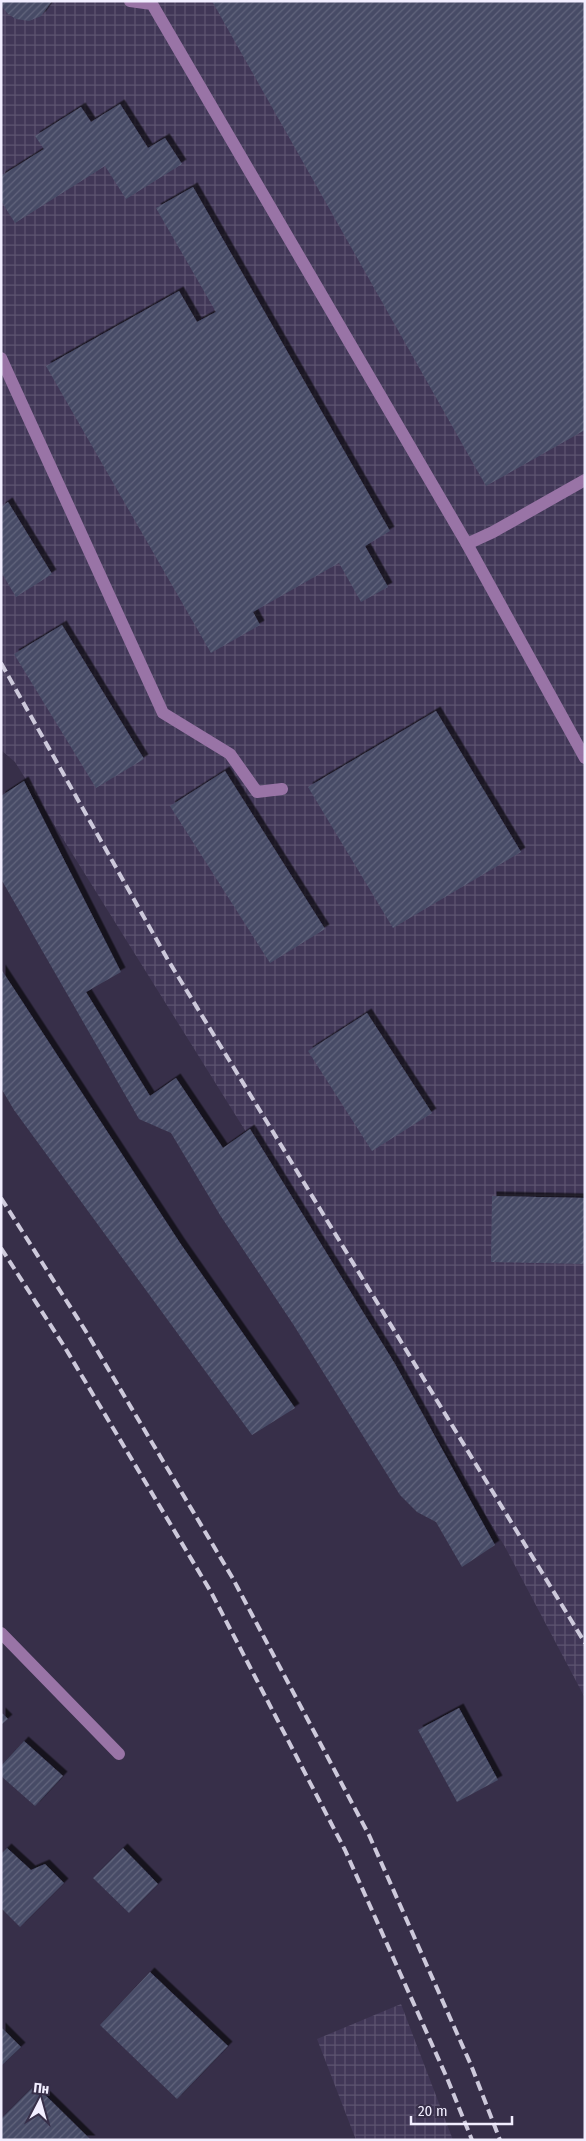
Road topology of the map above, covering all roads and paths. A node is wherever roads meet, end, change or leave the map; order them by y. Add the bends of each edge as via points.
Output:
1 (130, 1) edge
2 (1, 358) edge
3 (585, 480) edge
4 (467, 544) junction
5 (585, 758) edge
6 (282, 788) dead end
7 (1, 1633) edge
8 (119, 1754) dead end

1 - 4 street via 152,4
2 - 6 street via 163,713 230,754 257,792
3 - 4 street
4 - 5 street
7 - 8 street

